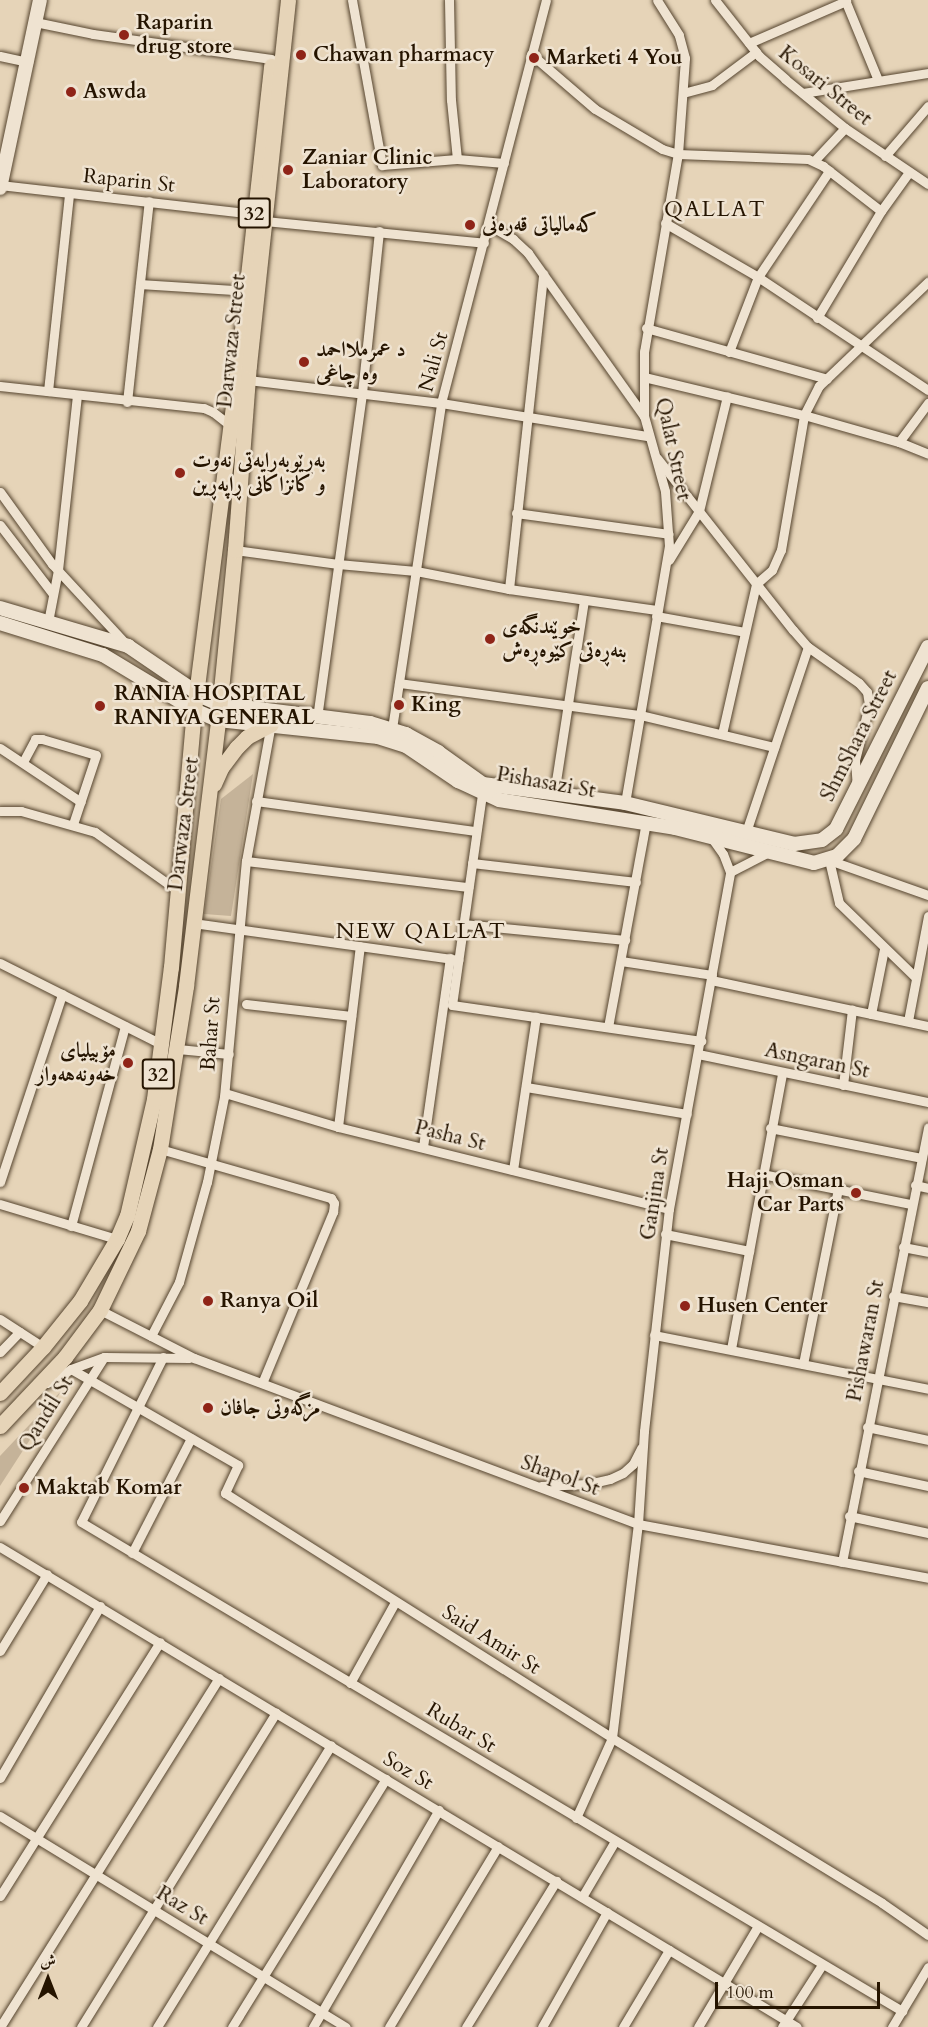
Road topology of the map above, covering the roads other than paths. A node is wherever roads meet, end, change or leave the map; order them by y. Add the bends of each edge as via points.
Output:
1 (40, 0) edge
2 (278, 0) edge
3 (288, 0) edge
4 (352, 0) edge
5 (449, 0) edge
6 (546, 0) edge
7 (657, 0) edge
8 (715, 0) edge
9 (846, 1) edge
10 (35, 22) junction
11 (749, 43) junction
12 (756, 52) junction
13 (531, 54) junction
14 (0, 56) edge
15 (271, 59) junction
16 (28, 62) junction
17 (928, 73) edge
18 (878, 80) junction
19 (683, 93) junction
20 (803, 93) junction
21 (928, 106) edge
22 (846, 128) junction
23 (678, 154) junction
24 (885, 156) junction
25 (457, 159) junction
26 (814, 161) junction
27 (504, 163) junction
28 (829, 171) junction
29 (909, 172) junction
30 (928, 184) edge
31 (0, 186) edge
32 (69, 193) junction
33 (149, 201) junction
34 (881, 211) junction
35 (259, 217) junction
36 (665, 223) junction
37 (489, 225) junction
38 (379, 231) junction
39 (484, 243) junction
40 (543, 274) junction
41 (758, 277) junction
42 (928, 282) edge
43 (140, 284) junction
44 (252, 292) junction
45 (817, 318) junction
46 (646, 328) junction
47 (863, 346) junction
48 (729, 352) junction
49 (644, 376) junction
50 (827, 379) junction
51 (248, 380) junction
52 (0, 386) edge
53 (928, 390) edge
54 (48, 391) junction
55 (362, 393) junction
56 (77, 395) junction
57 (727, 396) junction
58 (127, 402) junction
59 (441, 403) junction
60 (928, 403) edge
61 (804, 415) junction
62 (644, 416) junction
63 (526, 417) junction
64 (231, 426) junction
65 (648, 436) junction
66 (899, 442) junction
67 (653, 453) junction
68 (928, 454) edge
69 (0, 492) edge
70 (699, 511) junction
71 (516, 513) junction
72 (0, 525) edge
73 (669, 534) junction
74 (235, 550) junction
75 (338, 564) junction
76 (667, 564) junction
77 (58, 570) junction
78 (416, 571) junction
79 (756, 584) junction
80 (509, 589) junction
81 (53, 594) junction
82 (584, 600) junction
83 (0, 608) edge
84 (656, 613) junction
85 (48, 622) junction
86 (0, 623) edge
87 (745, 632) junction
88 (128, 646) junction
89 (808, 647) junction
90 (928, 647) edge
91 (399, 683) junction
92 (928, 688) edge
93 (196, 692) junction
94 (219, 704) junction
95 (567, 705) junction
96 (194, 710) junction
97 (640, 715) junction
98 (317, 718) junction
99 (218, 720) junction
100 (271, 724) junction
101 (722, 734) junction
102 (391, 735) junction
103 (774, 747) junction
104 (0, 748) edge
105 (23, 762) junction
106 (857, 788) junction
107 (482, 789) junction
108 (554, 794) junction
109 (256, 801) junction
110 (81, 802) junction
111 (625, 803) junction
112 (207, 804) junction
113 (0, 811) edge
114 (646, 822) junction
115 (73, 824) junction
116 (476, 831) junction
117 (746, 832) junction
118 (710, 835) junction
119 (822, 840) junction
120 (767, 853) junction
121 (830, 860) junction
122 (246, 861) junction
123 (472, 862) junction
124 (730, 872) junction
125 (636, 882) junction
126 (468, 888) junction
127 (178, 891) junction
128 (928, 895) edge
129 (928, 916) edge
130 (193, 923) junction
131 (463, 924) junction
132 (239, 927) junction
133 (625, 940) junction
134 (360, 946) junction
135 (884, 949) junction
136 (454, 959) junction
137 (621, 961) junction
138 (0, 963) edge
139 (712, 977) junction
140 (916, 978) junction
141 (62, 994) junction
142 (246, 1004) dead end
143 (852, 1010) junction
144 (871, 1014) junction
145 (351, 1017) junction
146 (536, 1017) junction
147 (908, 1021) junction
148 (125, 1026) junction
149 (928, 1026) edge
150 (608, 1027) junction
151 (701, 1041) junction
152 (161, 1044) junction
153 (178, 1049) junction
154 (230, 1054) junction
155 (698, 1054) junction
156 (782, 1073) junction
157 (843, 1085) junction
158 (526, 1087) junction
159 (225, 1093) junction
160 (928, 1102) edge
161 (687, 1114) junction
162 (338, 1127) junction
163 (928, 1127) edge
164 (770, 1128) junction
165 (423, 1147) junction
166 (160, 1149) junction
167 (921, 1158) junction
168 (211, 1162) junction
169 (513, 1170) junction
170 (762, 1174) junction
171 (0, 1182) edge
172 (915, 1185) junction
173 (928, 1188) edge
174 (838, 1189) junction
175 (0, 1204) edge
176 (911, 1204) junction
177 (669, 1209) junction
178 (72, 1226) junction
179 (665, 1234) junction
180 (117, 1239) junction
181 (903, 1247) junction
182 (748, 1251) junction
183 (928, 1252) edge
184 (893, 1296) junction
185 (928, 1302) edge
186 (100, 1310) junction
187 (0, 1319) edge
188 (19, 1332) junction
189 (654, 1335) junction
190 (151, 1336) junction
191 (43, 1347) junction
192 (732, 1349) junction
193 (0, 1352) edge
194 (104, 1357) junction
195 (163, 1357) junction
196 (194, 1358) junction
197 (803, 1364) junction
198 (71, 1369) junction
199 (90, 1379) junction
200 (877, 1379) junction
201 (262, 1383) junction
202 (37, 1388) junction
203 (928, 1389) edge
204 (0, 1393) edge
205 (140, 1408) junction
206 (0, 1426) edge
207 (867, 1427) junction
208 (644, 1431) junction
209 (191, 1438) junction
210 (928, 1440) edge
211 (858, 1471) junction
212 (517, 1480) junction
213 (928, 1486) edge
214 (849, 1516) junction
215 (0, 1521) edge
216 (638, 1524) junction
217 (928, 1533) edge
218 (0, 1546) edge
219 (132, 1553) junction
220 (842, 1562) junction
221 (47, 1574) junction
222 (928, 1578) edge
223 (395, 1602) junction
224 (100, 1606) junction
225 (160, 1642) junction
226 (0, 1651) edge
227 (219, 1678) junction
228 (350, 1683) junction
229 (276, 1712) junction
230 (612, 1738) junction
231 (331, 1745) junction
232 (0, 1778) edge
233 (386, 1779) junction
234 (439, 1810) junction
235 (0, 1816) edge
236 (576, 1818) junction
237 (36, 1838) junction
238 (615, 1841) junction
239 (498, 1846) junction
240 (96, 1875) junction
241 (556, 1881) junction
242 (0, 1896) edge
243 (582, 1897) junction
244 (154, 1910) junction
245 (607, 1912) junction
246 (758, 1926) junction
247 (928, 1935) edge
248 (209, 1943) junction
249 (669, 1950) junction
250 (822, 1965) junction
251 (928, 1967) edge
252 (263, 1977) junction
253 (725, 1983) junction
254 (902, 2011) junction
255 (322, 2013) junction
256 (784, 2023) edge
257 (0, 2027) edge
258 (81, 2027) edge
259 (157, 2027) edge
260 (232, 2027) edge
261 (313, 2027) edge
262 (346, 2027) edge
263 (389, 2027) edge
264 (466, 2027) edge
265 (542, 2027) edge
266 (623, 2027) edge
267 (698, 2027) edge
268 (797, 2027) edge
269 (892, 2027) edge

1 - 10 main road
2 - 15 highway, 32
3 - 35 highway, 32
4 - 25 street via 382,165
5 - 25 street via 451,100
6 - 13 street, Nali St
7 - 19 street, Qalat Street via 684,47
8 - 11 street, Kosari Street
9 - 11 street
9 - 18 street
10 - 15 street
10 - 16 main road
11 - 12 street, Kosari Street
12 - 19 street via 712,85
12 - 20 street, Kosari Street
13 - 23 street via 595,109 662,149
13 - 27 street, Nali St
14 - 16 street
15 - 35 highway, 32
16 - 31 main road
17 - 18 street
18 - 20 street
19 - 23 street, Qalat Street
20 - 22 street, Kosari Street
21 - 24 street
22 - 24 street, Kosari Street
22 - 26 street
23 - 26 street
23 - 36 street, Qalat Street
24 - 29 street, Kosari Street
25 - 27 street
26 - 28 street
27 - 37 street, Nali St
28 - 34 street
28 - 41 street
29 - 30 street, Kosari Street
29 - 34 street
31 - 32 street, Raparin St
32 - 33 street, Raparin St
32 - 54 street
33 - 35 street, Raparin St
33 - 43 street
34 - 45 street
35 - 38 street, Raparin St
35 - 44 highway, 32
36 - 41 street
36 - 46 street, Qalat Street
37 - 39 street, Nali St
37 - 40 street via 513,239
38 - 39 street, Raparin St
38 - 55 street
39 - 59 street, Nali St
40 - 62 street
40 - 63 street
41 - 45 street
41 - 48 street
42 - 47 street
43 - 44 street
43 - 58 street
44 - 51 highway, Darwaza Street / 32
44 - 64 highway, 32
45 - 47 street
46 - 48 street
46 - 49 street, Qalat Street
47 - 50 street
47 - 53 street
48 - 50 street
49 - 57 street
49 - 62 street, Qalat Street
50 - 61 street
51 - 55 street
51 - 74 highway, Darwaza Street / 32
52 - 54 street
54 - 56 street
55 - 59 street
55 - 75 street
56 - 58 street
56 - 77 street
57 - 61 street
57 - 70 street
58 - 64 street via 204,408
59 - 63 street
59 - 78 street, Nali St
60 - 66 street
61 - 66 street
61 - 79 street via 781,550 772,570
62 - 65 street, Qalat Street
63 - 65 street
63 - 71 street
64 - 93 highway, 32
65 - 67 street, Qalat Street
66 - 68 street
67 - 70 street
67 - 73 street, Qalat Street via 665,491
69 - 77 street
70 - 76 street
70 - 79 street
71 - 73 street
71 - 80 street
72 - 81 street
73 - 76 street, Qalat Street
74 - 75 street
74 - 94 highway, Darwaza Street / 32
75 - 78 street
75 - 98 street
76 - 84 street, Qalat Street
77 - 81 street
77 - 88 street
78 - 80 street
78 - 91 street, Nali St
79 - 87 street
79 - 89 street
80 - 82 street
81 - 85 street
82 - 84 street
82 - 95 street
83 - 85 main road, Pishasazi St
84 - 87 street
84 - 97 street, Qalat Street
85 - 88 main road, Pishasazi St
86 - 96 main road, Pishasazi St via 103,655
87 - 101 street
88 - 93 main road, Pishasazi St
89 - 103 street
89 - 106 street via 867,693 869,705 855,760
90 - 106 main road, ShmShara Street
91 - 95 street
91 - 102 street, Nali St
92 - 121 main road, ShmShara Street via 859,831 843,852
93 - 94 main road, Pishasazi St
93 - 96 highway, 32
94 - 98 main road, Pishasazi St
94 - 99 highway, Darwaza Street / 32
95 - 97 street
95 - 108 street
96 - 99 main road, Pishasazi St
96 - 127 highway, 32
97 - 101 street
97 - 111 street, Qalat Street
98 - 102 main road, Pishasazi St via 378,724
99 - 100 main road, Pishasazi St
99 - 112 highway, Darwaza Street / 32
100 - 102 main road, Pishasazi St
100 - 109 street, Bahar St
100 - 112 highway via 247,737 233,752
101 - 103 street
102 - 107 main road, Pishasazi St via 406,734 438,752
103 - 117 street
104 - 105 street
105 - 110 street
105 - 110 street via 35,739 96,755
106 - 119 main road, ShmShara Street via 836,829
107 - 108 main road, Pishasazi St
107 - 114 main road, Pishasazi St via 511,802
107 - 116 street
108 - 111 main road, Pishasazi St
109 - 116 street
109 - 122 street, Bahar St
110 - 115 street
111 - 117 main road, Pishasazi St
112 - 130 highway, Darwaza Street / 32
113 - 115 street via 21,811
114 - 118 main road, Pishasazi St
114 - 125 street
115 - 127 street via 103,837
116 - 123 street
117 - 119 main road, Pishasazi St via 794,844
118 - 120 main road, Pishasazi St
118 - 124 street
119 - 121 main road
120 - 121 main road, Pishasazi St via 804,862
120 - 124 street
121 - 128 street
121 - 135 street via 839,903
122 - 126 street
122 - 132 street, Bahar St
123 - 125 street
123 - 126 street
124 - 139 street, Ganjina St
125 - 133 street
126 - 131 street
127 - 152 highway, 32
129 - 140 street
130 - 132 street
130 - 153 highway, Darwaza Street / 32
131 - 133 street
131 - 136 street
132 - 134 street
132 - 154 street, Bahar St
133 - 137 street
134 - 136 street
134 - 145 street
135 - 140 street
135 - 144 street
136 - 146 street via 452,1005
136 - 165 street
137 - 139 street
137 - 150 street
138 - 141 street
139 - 143 street
139 - 151 street, Ganjina St
140 - 147 street
141 - 148 street
141 - 171 street
142 - 145 street
143 - 144 street
143 - 157 street
144 - 147 street
145 - 162 street
146 - 150 street
146 - 158 street
147 - 149 street
148 - 152 street
148 - 178 street
150 - 151 street
151 - 155 street, Ganjina St
152 - 180 highway, 32 via 143,1153
153 - 154 street
153 - 166 highway, Darwaza Street / 32
154 - 159 street, Bahar St
155 - 156 street, Asngaran St
155 - 161 street, Ganjina St
156 - 157 street, Asngaran St
156 - 164 street
157 - 160 street, Asngaran St
158 - 161 street
158 - 169 street
159 - 162 street, Pasha St
159 - 168 street, Bahar St
161 - 177 street, Ganjina St
162 - 165 street, Pasha St
163 - 167 street, Pishawaran St
164 - 167 street
164 - 170 street
165 - 169 street, Pasha St
166 - 168 street
166 - 186 highway, Darwaza Street / 32 via 138,1231
167 - 172 street, Pishawaran St
168 - 190 street, Bahar St via 179,1281
168 - 201 street via 331,1198 334,1203
169 - 177 street, Pasha St
170 - 174 street
170 - 182 street
172 - 173 street
172 - 176 street, Pishawaran St
174 - 176 street
174 - 197 street
175 - 178 street
176 - 181 street, Pishawaran St
177 - 179 street, Ganjina St
178 - 180 street
179 - 182 street
179 - 189 street, Ganjina St
180 - 191 highway, 32 via 86,1293
181 - 183 street
181 - 184 street, Pishawaran St
182 - 192 street
184 - 185 street
184 - 200 street, Pishawaran St
186 - 190 street
186 - 202 highway, Darwaza Street / 32
187 - 188 street
188 - 191 street
188 - 193 street
189 - 192 street
189 - 208 street, Ganjina St
190 - 196 street
191 - 204 highway, 32
192 - 197 street
194 - 195 street
194 - 198 street
194 - 199 street, Qandil St
195 - 196 street
195 - 205 street
196 - 201 street, Shapol St
197 - 200 street
198 - 199 street, Said Amir St
198 - 202 street
199 - 205 street, Said Amir St
199 - 215 street, Qandil St
200 - 203 street
200 - 207 street, Pishawaran St
201 - 212 street, Shapol St
202 - 206 highway, Darwaza Street / 32
205 - 209 street, Said Amir St
205 - 219 street, Rubar St via 81,1522
207 - 210 street
207 - 211 street, Pishawaran St
208 - 212 street via 641,1450 633,1464 610,1479 562,1486
208 - 216 street, Ganjina St
209 - 219 street
209 - 223 street, Said Amir St via 238,1465 225,1493
211 - 213 street
211 - 214 street, Pishawaran St
212 - 216 street, Shapol St
214 - 217 street
214 - 220 street, Pishawaran St
216 - 220 street, Shapol St
216 - 230 street, Ganjina St
218 - 221 street, Soz St
219 - 228 street, Rubar St
220 - 222 street, Shapol St
221 - 224 street, Soz St
221 - 226 street
223 - 228 street
223 - 230 street, Said Amir St
224 - 225 street, Soz St
224 - 232 street
225 - 227 street, Soz St
225 - 237 street
227 - 229 street, Soz St
227 - 240 street
228 - 236 street, Rubar St
229 - 231 street, Soz St
229 - 244 street
230 - 236 street, Ganjina St
230 - 247 street, Said Amir St
231 - 233 street, Soz St
231 - 248 street
233 - 234 street, Soz St
233 - 252 street
234 - 239 street, Soz St
234 - 255 street
235 - 237 street, Raz St
236 - 238 street, Rubar St
237 - 240 street, Raz St
237 - 242 street
238 - 243 street
238 - 246 street, Rubar St
239 - 241 street, Soz St
239 - 263 street
240 - 244 street, Raz St
240 - 257 street
241 - 243 street, Soz St
241 - 264 street
243 - 245 street, Soz St
244 - 248 street, Raz St
244 - 258 street
245 - 249 street, Soz St
245 - 265 street
246 - 250 street, Rubar St
246 - 253 street
248 - 252 street, Raz St
248 - 259 street
249 - 253 street, Soz St
249 - 266 street
250 - 254 street, Rubar St
250 - 256 street
251 - 254 street
252 - 255 street, Raz St
252 - 260 street
253 - 256 street, Soz St
253 - 267 street
254 - 269 street
255 - 261 street
255 - 262 street, Raz St
256 - 268 street, Soz St

